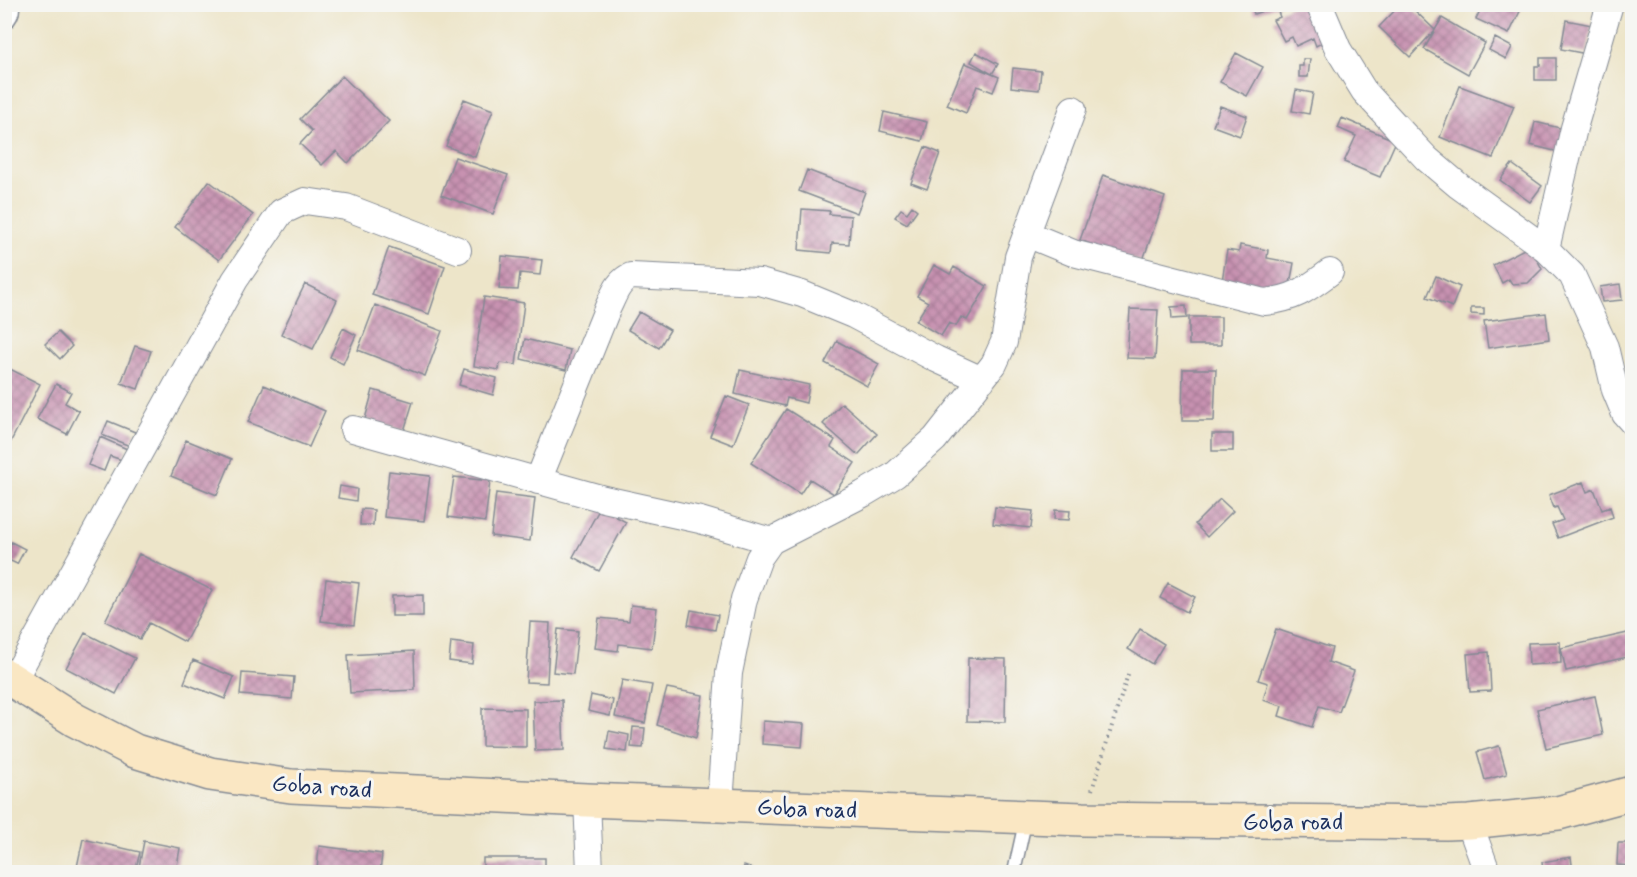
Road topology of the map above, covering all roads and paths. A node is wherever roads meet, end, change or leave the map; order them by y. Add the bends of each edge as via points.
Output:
1 (13, 4) edge
2 (1318, 4) edge
3 (1610, 4) edge
4 (4, 25) edge
5 (1073, 109) dead end
6 (1027, 234) junction
7 (1545, 249) junction
8 (458, 250) dead end
9 (1330, 272) dead end
10 (982, 380) junction
11 (1632, 422) edge
12 (353, 429) dead end
13 (538, 481) junction
14 (771, 540) junction
15 (1129, 671) dead end
16 (9, 678) edge
17 (1632, 793) edge
18 (587, 800) junction
19 (720, 804) junction
20 (1026, 817) junction
21 (1083, 819) junction
22 (1469, 822) junction
23 (590, 873) edge
24 (1014, 873) edge
25 (1487, 873) edge

1 - 4 lane via 14,10
2 - 7 street via 1353,74 1398,128 1459,186
3 - 7 street
5 - 6 street
6 - 9 street via 1073,253 1264,302 1286,300
6 - 10 street via 1018,257 1004,342
7 - 11 street via 1572,275 1605,347 1618,398
8 - 16 street via 346,207 305,201 281,212 235,280
10 - 13 street via 853,315 802,294 760,282 631,276 620,284 608,307
10 - 14 street via 935,439 895,475
12 - 13 street
13 - 14 street
14 - 19 street via 759,558 744,599 729,673
15 - 21 path
16 - 18 street, Goba road via 75,720 135,751 210,774 291,786
17 - 22 street, Goba road via 1558,813
18 - 19 street, Goba road
18 - 23 street
19 - 20 street, Goba road
20 - 21 street, Goba road
20 - 24 lane
21 - 22 street, Goba road
22 - 25 street

